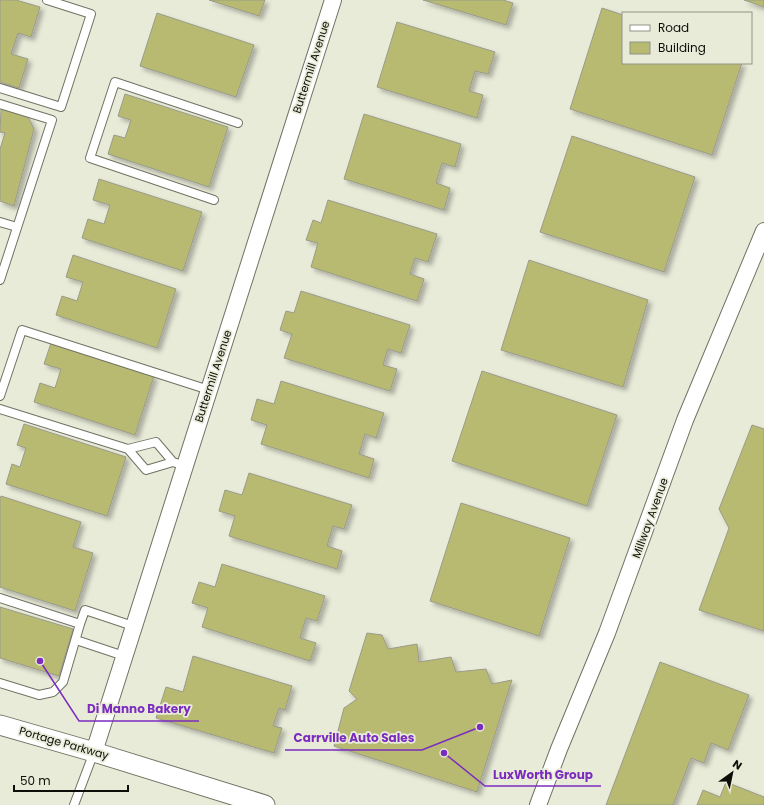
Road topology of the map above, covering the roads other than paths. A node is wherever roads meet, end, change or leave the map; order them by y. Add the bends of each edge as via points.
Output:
1 (47, 0) edge
2 (333, 0) edge
3 (0, 88) edge
4 (0, 104) edge
5 (238, 123) dead end
6 (214, 200) dead end
7 (0, 222) edge
8 (17, 227) junction
9 (764, 231) edge
10 (0, 280) edge
11 (209, 390) junction
12 (1, 392) edge
13 (0, 409) edge
14 (128, 449) junction
15 (179, 464) junction
16 (0, 598) edge
17 (80, 624) junction
18 (133, 626) junction
19 (76, 640) junction
20 (124, 656) junction
21 (0, 683) edge
22 (0, 725) edge
23 (94, 752) junction
24 (74, 805) edge
25 (265, 805) edge
26 (538, 805) edge

1 - 3 lane via 91,14 61,107
2 - 11 street, Buttermill Avenue
4 - 8 lane via 52,120
5 - 6 lane via 115,82 90,158
7 - 8 lane
8 - 10 lane
9 - 26 street, Millway Avenue via 685,420 607,634
11 - 12 lane via 22,330
11 - 15 street, Buttermill Avenue
13 - 14 lane
14 - 15 lane via 156,442
14 - 15 lane via 146,470
15 - 18 street, Buttermill Avenue
16 - 17 lane
17 - 18 lane via 85,610
17 - 19 lane
18 - 20 street, Buttermill Avenue
19 - 20 lane
19 - 21 lane via 62,682 53,692 39,695
20 - 23 street, Buttermill Avenue
22 - 23 street, Portage Parkway
23 - 24 lane
23 - 25 street, Portage Parkway

